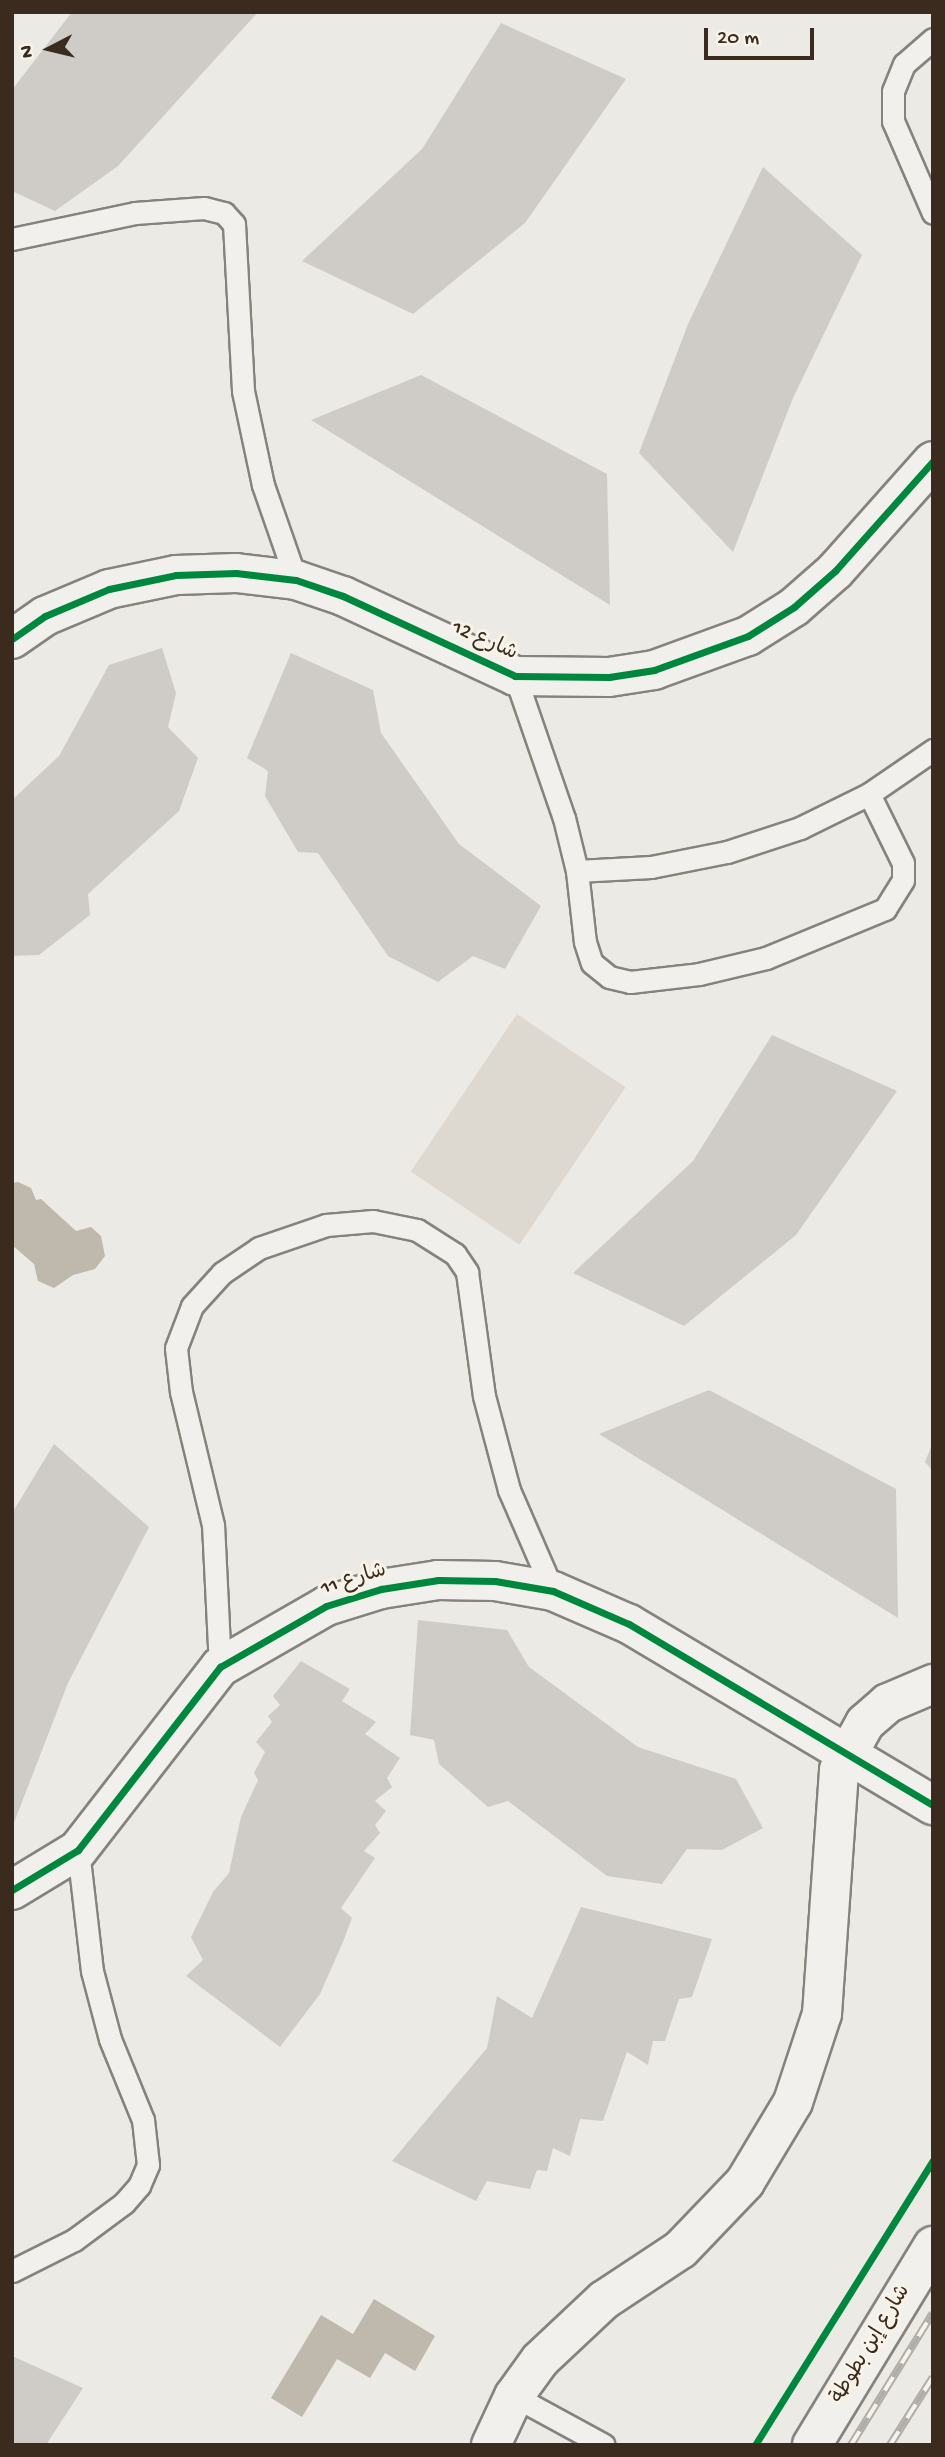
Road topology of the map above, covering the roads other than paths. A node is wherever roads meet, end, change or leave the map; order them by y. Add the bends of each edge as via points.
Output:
1 (933, 39) edge
2 (933, 213) edge
3 (12, 239) edge
4 (933, 461) edge
5 (296, 580) junction
6 (12, 639) edge
7 (515, 676) junction
8 (933, 750) edge
9 (869, 794) junction
10 (577, 871) junction
11 (553, 1591) junction
12 (220, 1667) junction
13 (933, 1684) edge
14 (847, 1751) junction
15 (933, 1805) edge
16 (78, 1850) junction
17 (12, 1890) edge
18 (933, 2246) edge
19 (12, 2271) edge
20 (514, 2396) junction
21 (491, 2445) edge
22 (604, 2445) edge
23 (812, 2445) edge

1 - 2 lane via 904,64 893,91 893,121
3 - 5 lane via 135,213 204,208 224,213 234,223 247,415 263,485
4 - 7 street, شارع 12 via 835,571 794,607 748,636 654,670 609,677
5 - 6 street, شارع 12 via 236,573 176,575 108,589 45,616
5 - 7 street, شارع 12 via 343,596
7 - 10 lane via 550,767
8 - 9 lane
9 - 10 lane via 800,828 727,852 651,867
9 - 10 lane via 903,863 897,897 885,909 827,937 766,958 644,980 608,977 592,963 585,942
11 - 12 street, شارع 11 via 495,1581 438,1580 381,1589 326,1606
11 - 12 lane via 509,1490 484,1396 467,1272 455,1254 417,1230 373,1221 326,1225 259,1248 222,1273 192,1306 176,1348 181,1392 213,1525
11 - 14 street, شارع 11 via 629,1624
12 - 16 street, شارع 11
13 - 14 street via 888,1703 865,1723
14 - 15 street, شارع 11
14 - 20 street via 834,1794 831,1935 822,2014 793,2102 746,2182 681,2249 570,2328
16 - 17 street, شارع 11
16 - 19 lane via 92,1971 110,2039 143,2120 148,2165 124,2203 74,2239
18 - 23 street, شارع إبن بطوطة
20 - 21 street
20 - 22 lane

